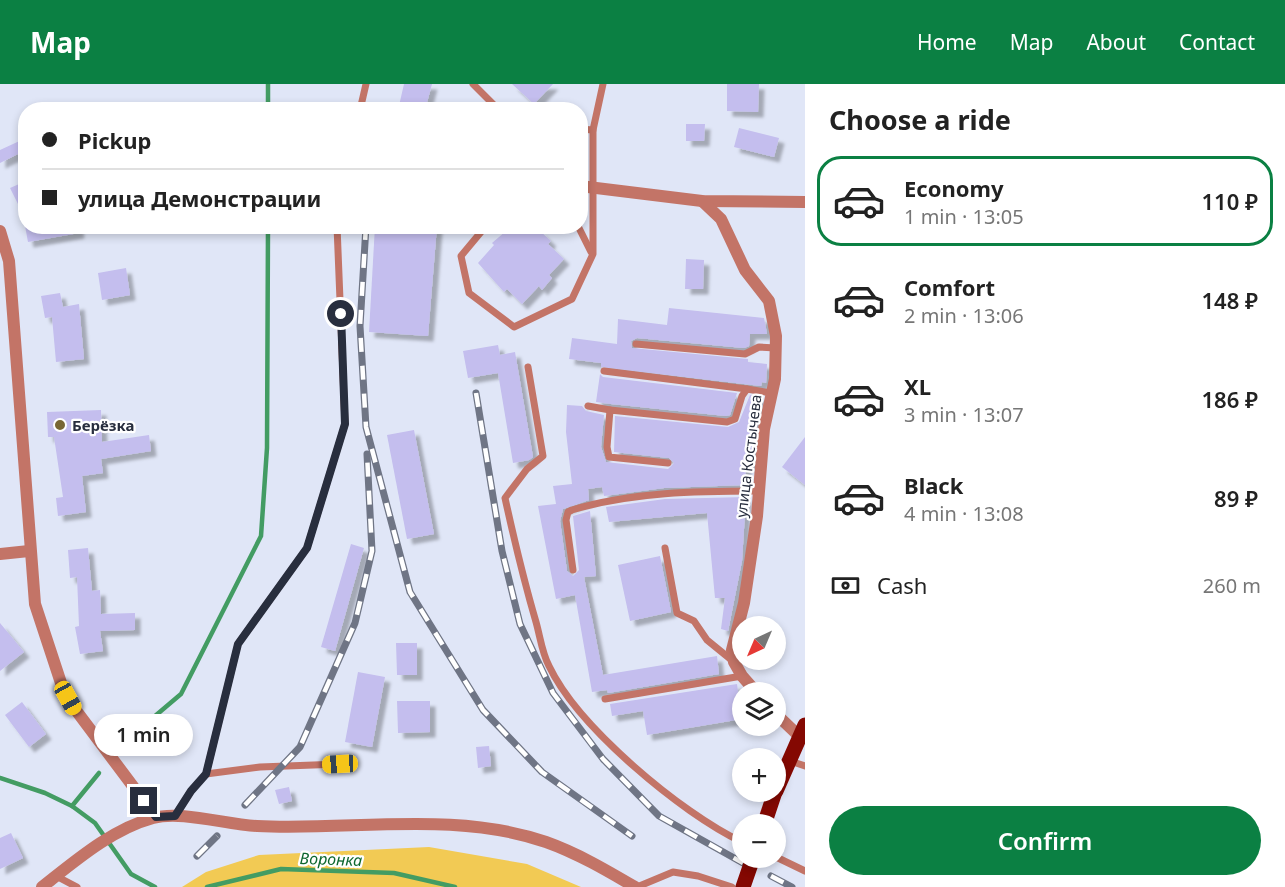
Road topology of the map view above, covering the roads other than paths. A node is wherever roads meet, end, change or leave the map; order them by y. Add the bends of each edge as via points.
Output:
1 (366, 84) edge
2 (473, 84) edge
3 (603, 84) edge
4 (362, 102) edge
5 (491, 102) edge
6 (588, 130) edge
7 (592, 130) junction
8 (588, 168) edge
9 (588, 187) edge
10 (702, 201) junction
11 (805, 202) edge
12 (588, 206) edge
13 (0, 231) edge
14 (337, 234) edge
15 (479, 234) edge
16 (582, 234) edge
17 (593, 254) junction
18 (636, 344) dead end
19 (776, 348) junction
20 (528, 368) dead end
21 (604, 371) dead end
22 (747, 388) junction
23 (771, 393) junction
24 (588, 405) dead end
25 (610, 410) junction
26 (668, 463) dead end
27 (759, 491) junction
28 (665, 548) dead end
29 (29, 551) junction
30 (0, 554) edge
31 (573, 570) dead end
32 (741, 616) edge
33 (732, 660) edge
34 (739, 670) edge
35 (742, 676) junction
36 (747, 682) edge
37 (605, 699) dead end
38 (786, 721) edge
39 (802, 731) edge
40 (787, 760) joint
41 (340, 764) dead end
42 (805, 766) edge
43 (206, 774) junction
44 (175, 816) junction
45 (156, 817) junction
46 (732, 836) edge
47 (786, 862) edge
48 (750, 868) edge
49 (805, 871) edge
50 (56, 876) junction
51 (42, 887) edge
52 (76, 887) edge
53 (636, 887) edge
54 (732, 887) edge
55 (743, 887) edge

1 - 4 lane
2 - 5 lane
3 - 7 lane
6 - 7 lane
7 - 8 lane
9 - 10 street
10 - 11 street
10 - 19 street, улица Костычева via 722,219 745,270 769,301
12 - 17 lane
13 - 29 street via 9,261
14 - 43 lane via 345,424 307,548 238,644
15 - 17 lane via 460,256 469,293 514,327 573,299
16 - 17 lane
18 - 19 lane via 745,354 759,347
19 - 23 street, улица Костычева
20 - 46 lane via 543,456 527,469 505,498 548,664 571,704 614,748 693,812
21 - 22 lane
22 - 23 lane
22 - 25 lane via 735,419 728,422
23 - 27 street, улица Костычева
24 - 25 lane
25 - 26 lane via 608,456 615,460
27 - 31 lane via 633,497 572,510 566,520
27 - 32 street, улица Костычева
28 - 33 lane via 677,613 694,621 707,640
29 - 30 street
29 - 45 street via 34,604 62,686
34 - 35 street
35 - 36 street
35 - 37 lane
38 - 39 street
39 - 40 main road
40 - 42 lane
41 - 43 lane
43 - 44 lane
44 - 45 street
44 - 53 street via 255,826 434,824 490,830 544,841 570,851
45 - 50 street via 129,826
47 - 49 lane
48 - 55 main road, bridge
50 - 51 street
50 - 52 lane
53 - 54 lane via 673,872

